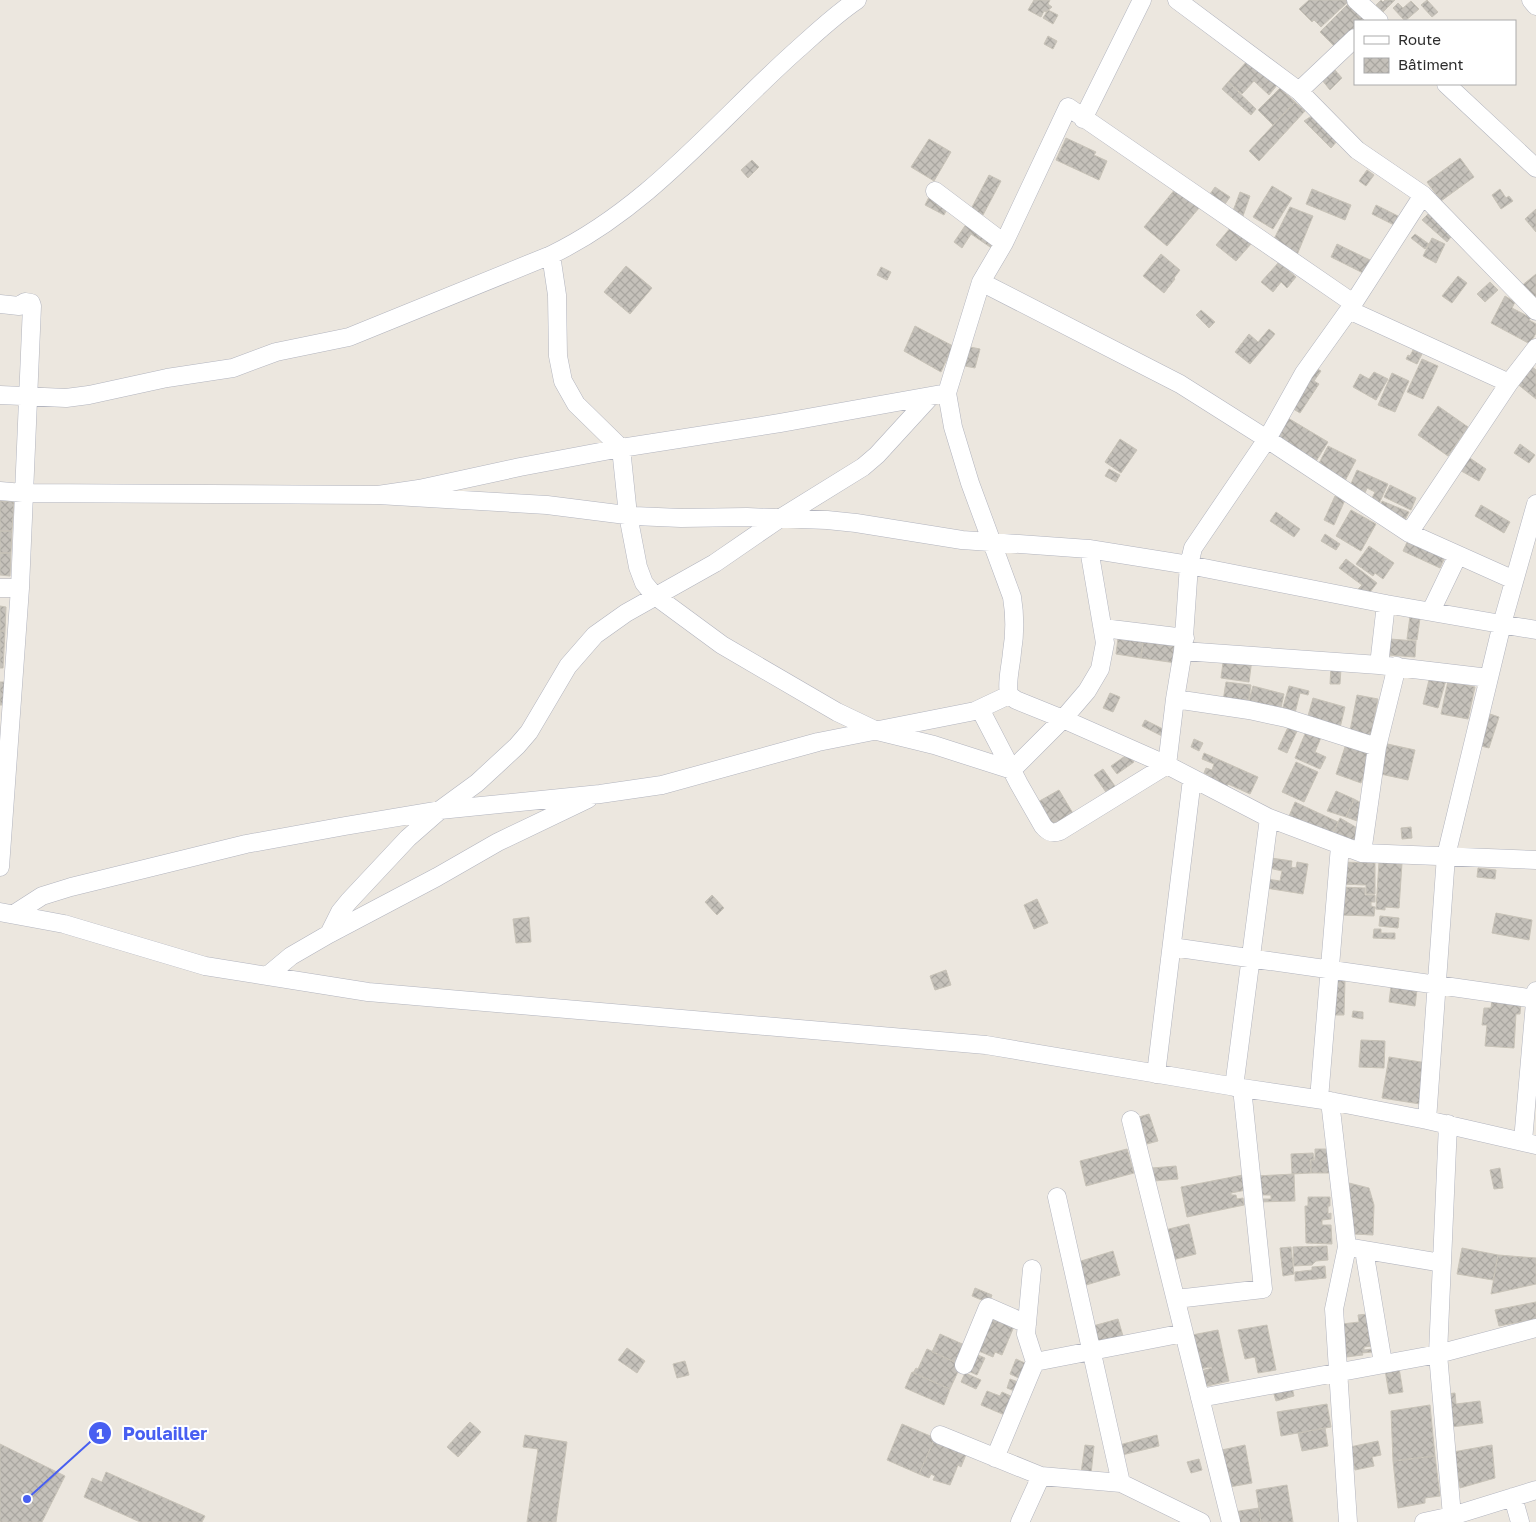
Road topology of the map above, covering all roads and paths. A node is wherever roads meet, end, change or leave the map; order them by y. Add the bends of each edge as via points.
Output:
1 (857, 0) edge
2 (1142, 0) edge
3 (1177, 0) edge
4 (1356, 0) edge
5 (1531, 0) edge
6 (1536, 6) edge
7 (1376, 20) edge
8 (1354, 39) edge
9 (1447, 85) edge
10 (1299, 91) junction
11 (1083, 119) junction
12 (1536, 168) edge
13 (935, 192) dead end
14 (1423, 195) junction
15 (1004, 243) junction
16 (550, 255) junction
17 (981, 282) junction
18 (0, 304) edge
19 (1351, 307) junction
20 (1536, 311) edge
21 (1536, 348) edge
22 (1510, 384) junction
23 (0, 395) edge
24 (939, 395) junction
25 (28, 396) junction
26 (1266, 439) junction
27 (621, 448) junction
28 (0, 491) edge
29 (23, 493) junction
30 (378, 495) junction
31 (1536, 504) edge
32 (628, 515) junction
33 (779, 519) junction
34 (1409, 533) junction
35 (990, 541) junction
36 (1089, 549) junction
37 (1458, 555) junction
38 (1189, 565) junction
39 (1514, 580) junction
40 (0, 588) edge
41 (20, 588) junction
42 (656, 597) junction
43 (1386, 604) junction
44 (1431, 611) junction
45 (1502, 624) junction
46 (1103, 628) junction
47 (1536, 630) edge
48 (1184, 645) junction
49 (1379, 664) junction
50 (1398, 666) junction
51 (1489, 678) junction
52 (1010, 695) junction
53 (1175, 699) junction
54 (980, 709) junction
55 (1063, 719) junction
56 (877, 731) junction
57 (1377, 747) junction
58 (1167, 766) junction
59 (1012, 770) junction
60 (1192, 778) junction
61 (600, 794) junction
62 (440, 810) junction
63 (1269, 818) junction
64 (1340, 846) junction
65 (1362, 853) junction
66 (1446, 856) junction
67 (1536, 860) edge
68 (0, 867) edge
69 (7, 913) edge
70 (329, 934) junction
71 (1172, 947) junction
72 (1251, 958) junction
73 (1329, 970) junction
74 (267, 976) junction
75 (1437, 985) junction
76 (1536, 996) edge
77 (1156, 1074) junction
78 (1238, 1088) junction
79 (1324, 1100) junction
80 (1132, 1120) dead end
81 (1427, 1120) junction
82 (1448, 1124) junction
83 (1530, 1143) edge
84 (1057, 1197) dead end
85 (1356, 1248) junction
86 (1442, 1263) junction
87 (1032, 1270) dead end
88 (1176, 1300) junction
89 (1027, 1324) junction
90 (1536, 1328) edge
91 (1184, 1333) junction
92 (1092, 1351) junction
93 (1438, 1354) junction
94 (1034, 1362) junction
95 (1383, 1363) junction
96 (964, 1365) dead end
97 (1338, 1372) junction
98 (1200, 1398) junction
99 (940, 1435) dead end
100 (995, 1458) junction
101 (1041, 1476) junction
102 (1121, 1483) junction
103 (1536, 1490) edge
104 (1513, 1496) junction
105 (1452, 1516) junction
106 (1020, 1522) edge
107 (1201, 1522) edge
108 (1231, 1522) edge
109 (1348, 1522) edge
110 (1427, 1522) edge
111 (1520, 1522) edge

1 - 16 street via 766,78 646,193 571,245
2 - 11 street
3 - 10 street
4 - 7 street
5 - 6 street
8 - 10 street
9 - 12 street
10 - 14 street via 1357,150
11 - 15 street via 1068,107
11 - 19 street
13 - 15 street
14 - 19 street
14 - 20 street
15 - 17 street
16 - 25 street via 349,337 276,352 233,368 166,378 89,396
16 - 27 street via 558,295 558,356 563,381 576,404
17 - 24 street
17 - 26 street via 1180,384
18 - 25 street via 19,306 24,302 32,306
19 - 22 street
19 - 26 street via 1304,373
21 - 22 street
22 - 34 street
23 - 25 street
24 - 27 street
24 - 33 street via 863,468
24 - 35 street via 953,427
25 - 29 street
26 - 34 street
26 - 38 street via 1193,548
27 - 30 street
27 - 32 street
28 - 29 street
29 - 30 street
29 - 41 street
30 - 32 street via 546,505
31 - 39 street
32 - 33 street
32 - 42 street via 638,568 644,583
33 - 35 street via 856,523
33 - 42 street via 715,563
34 - 37 street
35 - 36 street
35 - 52 street via 1008,584 1014,610 1008,680
36 - 38 street
36 - 46 street
37 - 39 street
37 - 44 street
38 - 43 street
38 - 48 street
39 - 45 street
40 - 41 street
41 - 68 street
42 - 56 street via 751,663
42 - 62 street via 605,627 586,644 568,666 529,732 517,746 477,783
43 - 44 street
43 - 49 street
44 - 45 street
45 - 47 street
45 - 51 street
46 - 48 street
46 - 55 street via 1100,669 1087,691
48 - 49 street
48 - 53 street
49 - 50 street
50 - 51 street
50 - 57 street
51 - 66 street
52 - 54 street
52 - 55 street
53 - 57 street via 1268,714
53 - 58 street
54 - 56 street
54 - 59 street
55 - 58 street
55 - 59 street
56 - 59 street
56 - 61 street via 775,753 662,785
57 - 65 street
58 - 59 street via 1060,831 1052,832 1043,826
58 - 60 street
60 - 63 street
60 - 71 street
61 - 62 street
61 - 70 street via 498,842
62 - 69 street via 246,844 42,896
62 - 70 street via 408,838 349,901
63 - 64 street
63 - 72 street
64 - 65 street
64 - 73 street
65 - 66 street
66 - 67 street
66 - 75 street
69 - 74 street via 64,924 205,966
70 - 74 street via 291,956
71 - 72 street
71 - 77 street
72 - 73 street
72 - 78 street
73 - 75 street
73 - 79 street
74 - 77 street via 368,992 986,1045
75 - 76 street
75 - 81 street
76 - 83 street
77 - 78 street
78 - 79 street
78 - 88 street via 1263,1289
79 - 81 street
79 - 85 street
80 - 88 street
81 - 82 street
82 - 83 street
82 - 86 street
84 - 92 street
85 - 86 street
85 - 95 street
85 - 97 street via 1334,1308
86 - 93 street
87 - 89 street
88 - 91 street
89 - 94 street via 1026,1334
89 - 96 street via 988,1307
90 - 93 street
91 - 92 street
91 - 98 street
92 - 94 street
92 - 102 street
93 - 95 street
93 - 105 street
94 - 100 street
95 - 97 street
97 - 98 street
97 - 109 street
98 - 108 street
99 - 100 street
100 - 101 street
101 - 102 street
101 - 106 street
102 - 107 street
103 - 104 street
104 - 105 street
104 - 111 street
105 - 110 street

